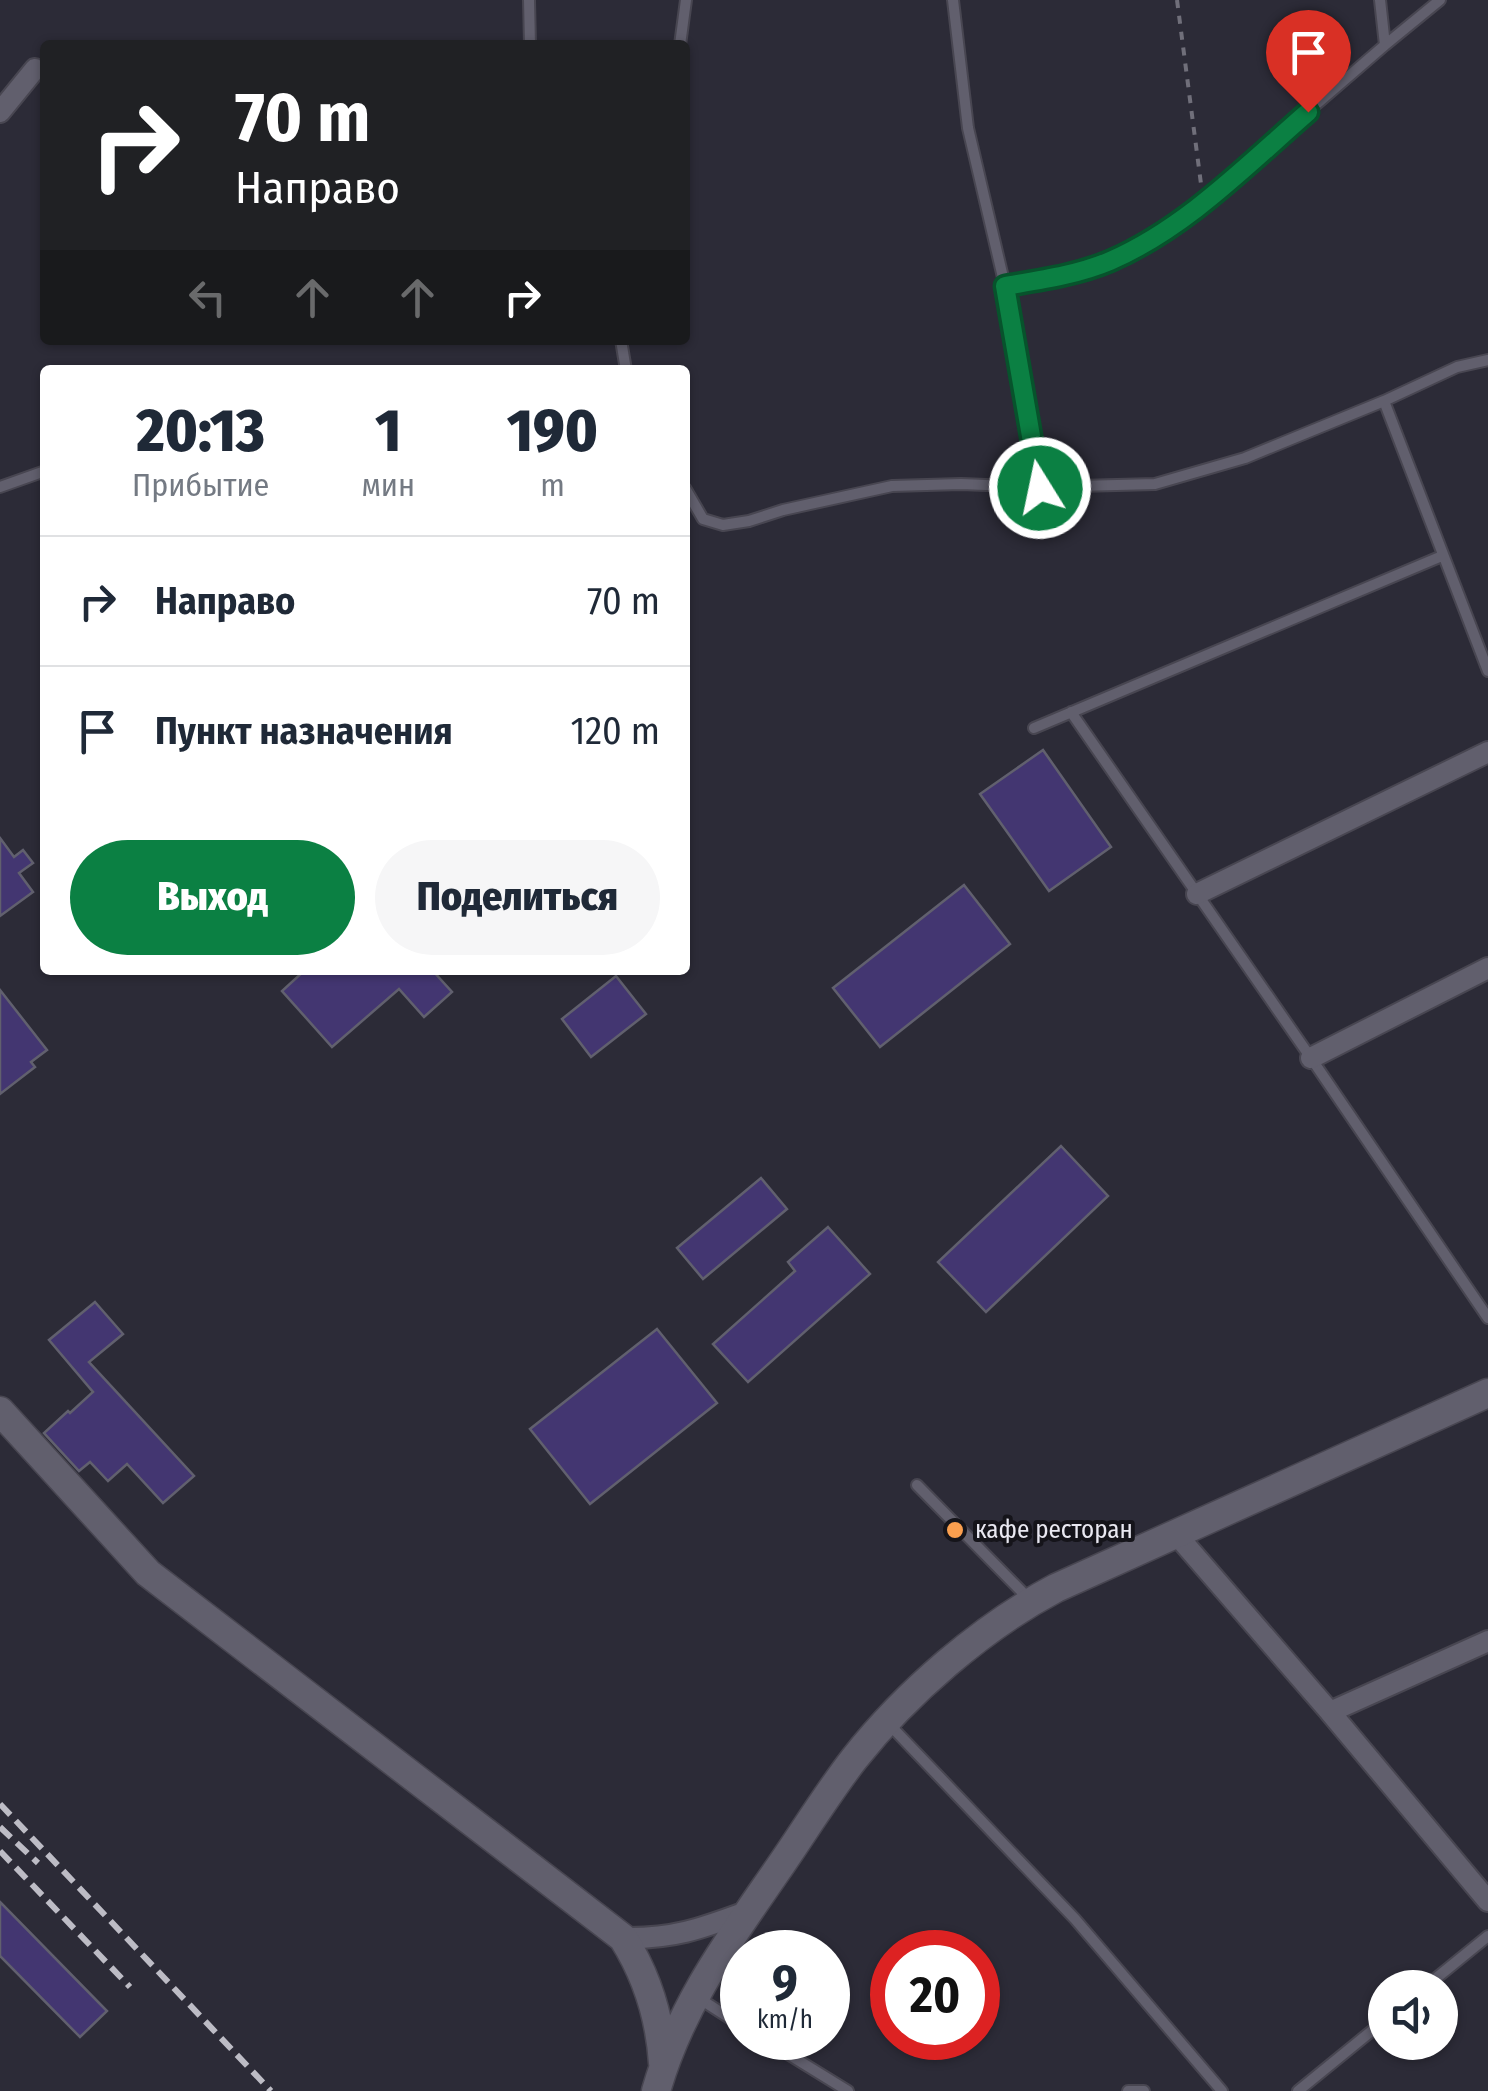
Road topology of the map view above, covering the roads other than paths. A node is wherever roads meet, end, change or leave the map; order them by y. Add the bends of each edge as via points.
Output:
1 (529, 0) edge
2 (686, 0) edge
3 (953, 0) edge
4 (1380, 0) edge
5 (1440, 0) edge
6 (530, 40) edge
7 (681, 40) edge
8 (1386, 45) junction
9 (34, 70) dead end
10 (0, 112) edge
11 (1005, 286) junction
12 (1488, 360) edge
13 (1384, 402) junction
14 (40, 473) edge
15 (0, 486) edge
16 (1040, 488) junction
17 (690, 497) edge
18 (1442, 556) junction
19 (1488, 671) edge
20 (1070, 712) junction
21 (1034, 728) dead end
22 (1488, 752) edge
23 (1197, 894) junction
24 (1488, 968) edge
25 (1311, 1058) junction
26 (1488, 1318) edge
27 (1488, 1394) edge
28 (0, 1410) edge
29 (917, 1485) dead end
30 (1176, 1534) junction
31 (1031, 1601) junction
32 (1488, 1640) edge
33 (1330, 1712) junction
34 (886, 1722) junction
35 (1488, 1901) edge
36 (746, 1912) junction
37 (1488, 1936) edge
38 (623, 1938) junction
39 (1446, 1970) edge
40 (694, 1996) junction
41 (720, 2012) edge
42 (1368, 2034) edge
43 (798, 2060) edge
44 (660, 2078) edge
45 (848, 2091) edge
46 (1128, 2091) edge
47 (1144, 2091) edge
48 (1222, 2091) edge
49 (1298, 2091) edge

1 - 6 lane
2 - 7 lane
3 - 11 lane via 968,128
4 - 8 lane
5 - 8 lane
8 - 11 lane via 1162,234 1110,261
9 - 10 street
11 - 16 lane
12 - 13 lane via 1457,367
13 - 16 lane via 1246,458 1155,484
13 - 18 lane
14 - 15 lane
16 - 17 lane via 892,486 723,525 703,519
18 - 19 lane
18 - 20 lane
20 - 21 lane
20 - 23 lane
22 - 23 street
23 - 25 lane
24 - 25 street
25 - 26 lane
27 - 30 main road
28 - 38 main road via 148,1573
29 - 31 lane
30 - 31 main road
30 - 33 street
31 - 34 main road via 951,1660
32 - 33 street
33 - 35 street
34 - 36 main road
34 - 48 lane via 1075,1919
36 - 38 street via 686,1934
36 - 40 main road
37 - 39 lane
38 - 44 main road via 646,1980 658,2026
40 - 41 lane
40 - 44 main road
42 - 49 lane
43 - 45 lane
46 - 47 lane

